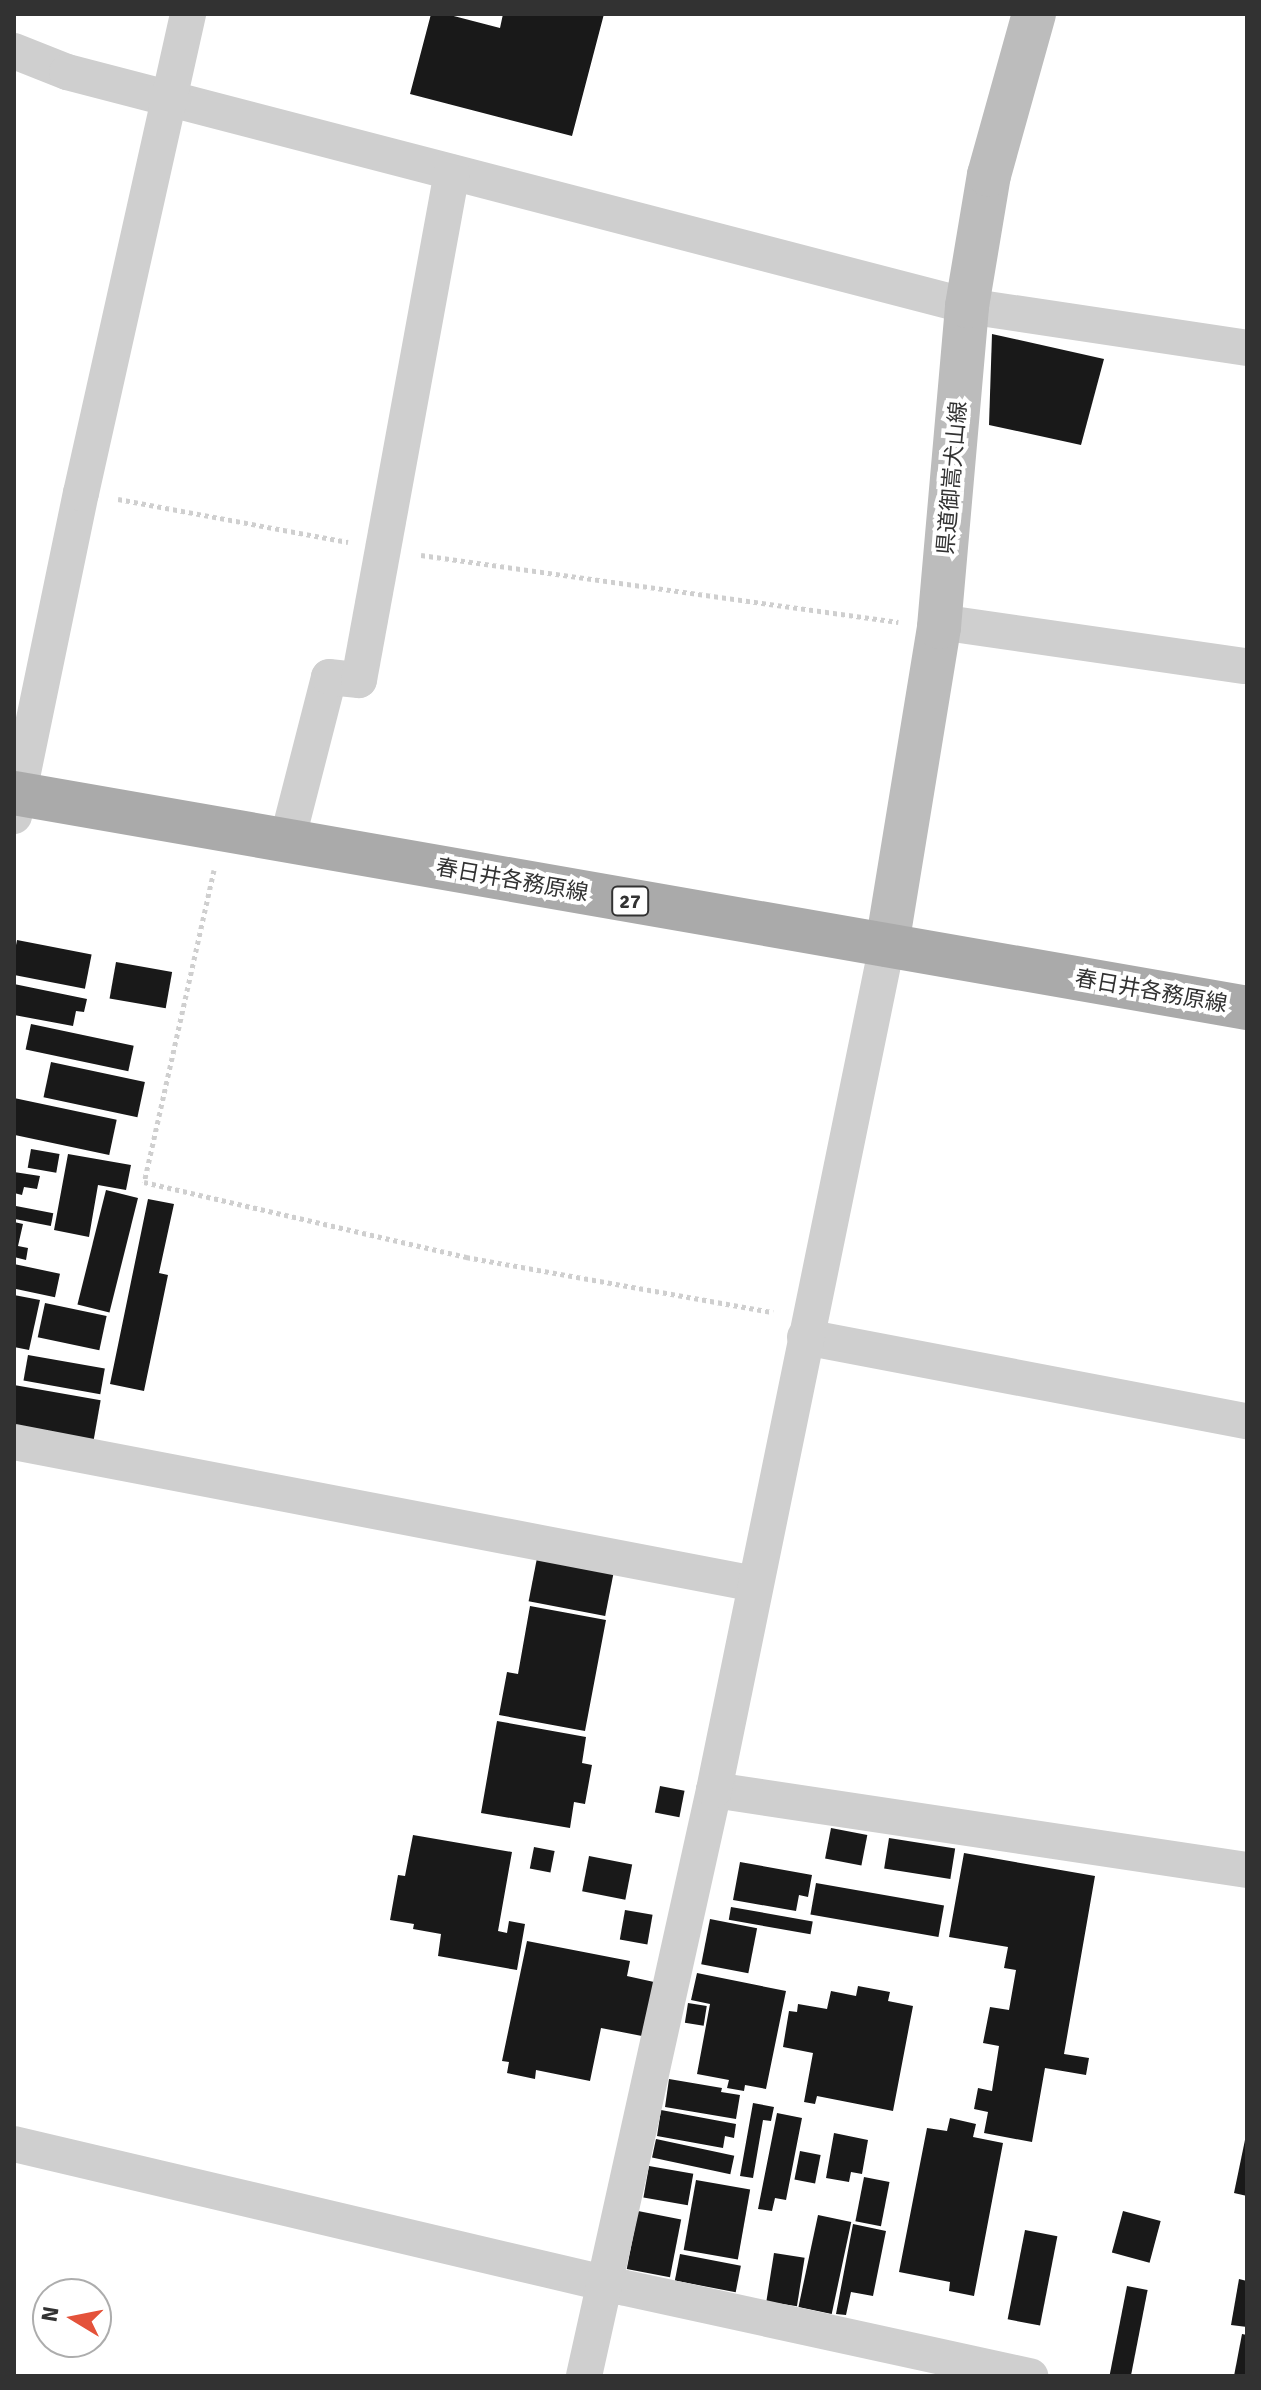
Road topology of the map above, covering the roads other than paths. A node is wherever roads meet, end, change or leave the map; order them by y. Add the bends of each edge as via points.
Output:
1 (188, 14) edge
2 (1034, 14) edge
3 (14, 51) edge
4 (167, 97) junction
5 (452, 172) junction
6 (967, 306) junction
7 (1247, 348) edge
8 (939, 625) junction
9 (1245, 666) dead end
10 (16, 801) edge
11 (287, 841) junction
12 (887, 945) junction
13 (1247, 1008) edge
14 (807, 1328) junction
15 (1247, 1421) edge
16 (14, 1442) edge
17 (755, 1584) junction
18 (714, 1790) junction
19 (1247, 1870) edge
20 (14, 2144) edge
21 (605, 2283) junction
22 (584, 2376) edge
23 (1030, 2376) edge

1 - 4 street
2 - 6 main road, 県道御嵩犬山線 via 989,175
3 - 4 street via 67,72
4 - 5 street
4 - 10 street
5 - 6 street
5 - 11 street via 359,680 329,677
6 - 7 street
6 - 8 main road, 県道御嵩犬山線
8 - 9 street
8 - 12 main road, 県道御嵩犬山線
10 - 11 main road, 春日井各務原線 / 27
11 - 12 main road, 春日井各務原線 / 27
12 - 13 main road, 春日井各務原線 / 27
12 - 14 street
14 - 15 street
14 - 17 street
16 - 17 street
17 - 18 street
18 - 19 street
18 - 21 street
20 - 21 street
21 - 22 street
21 - 23 street

